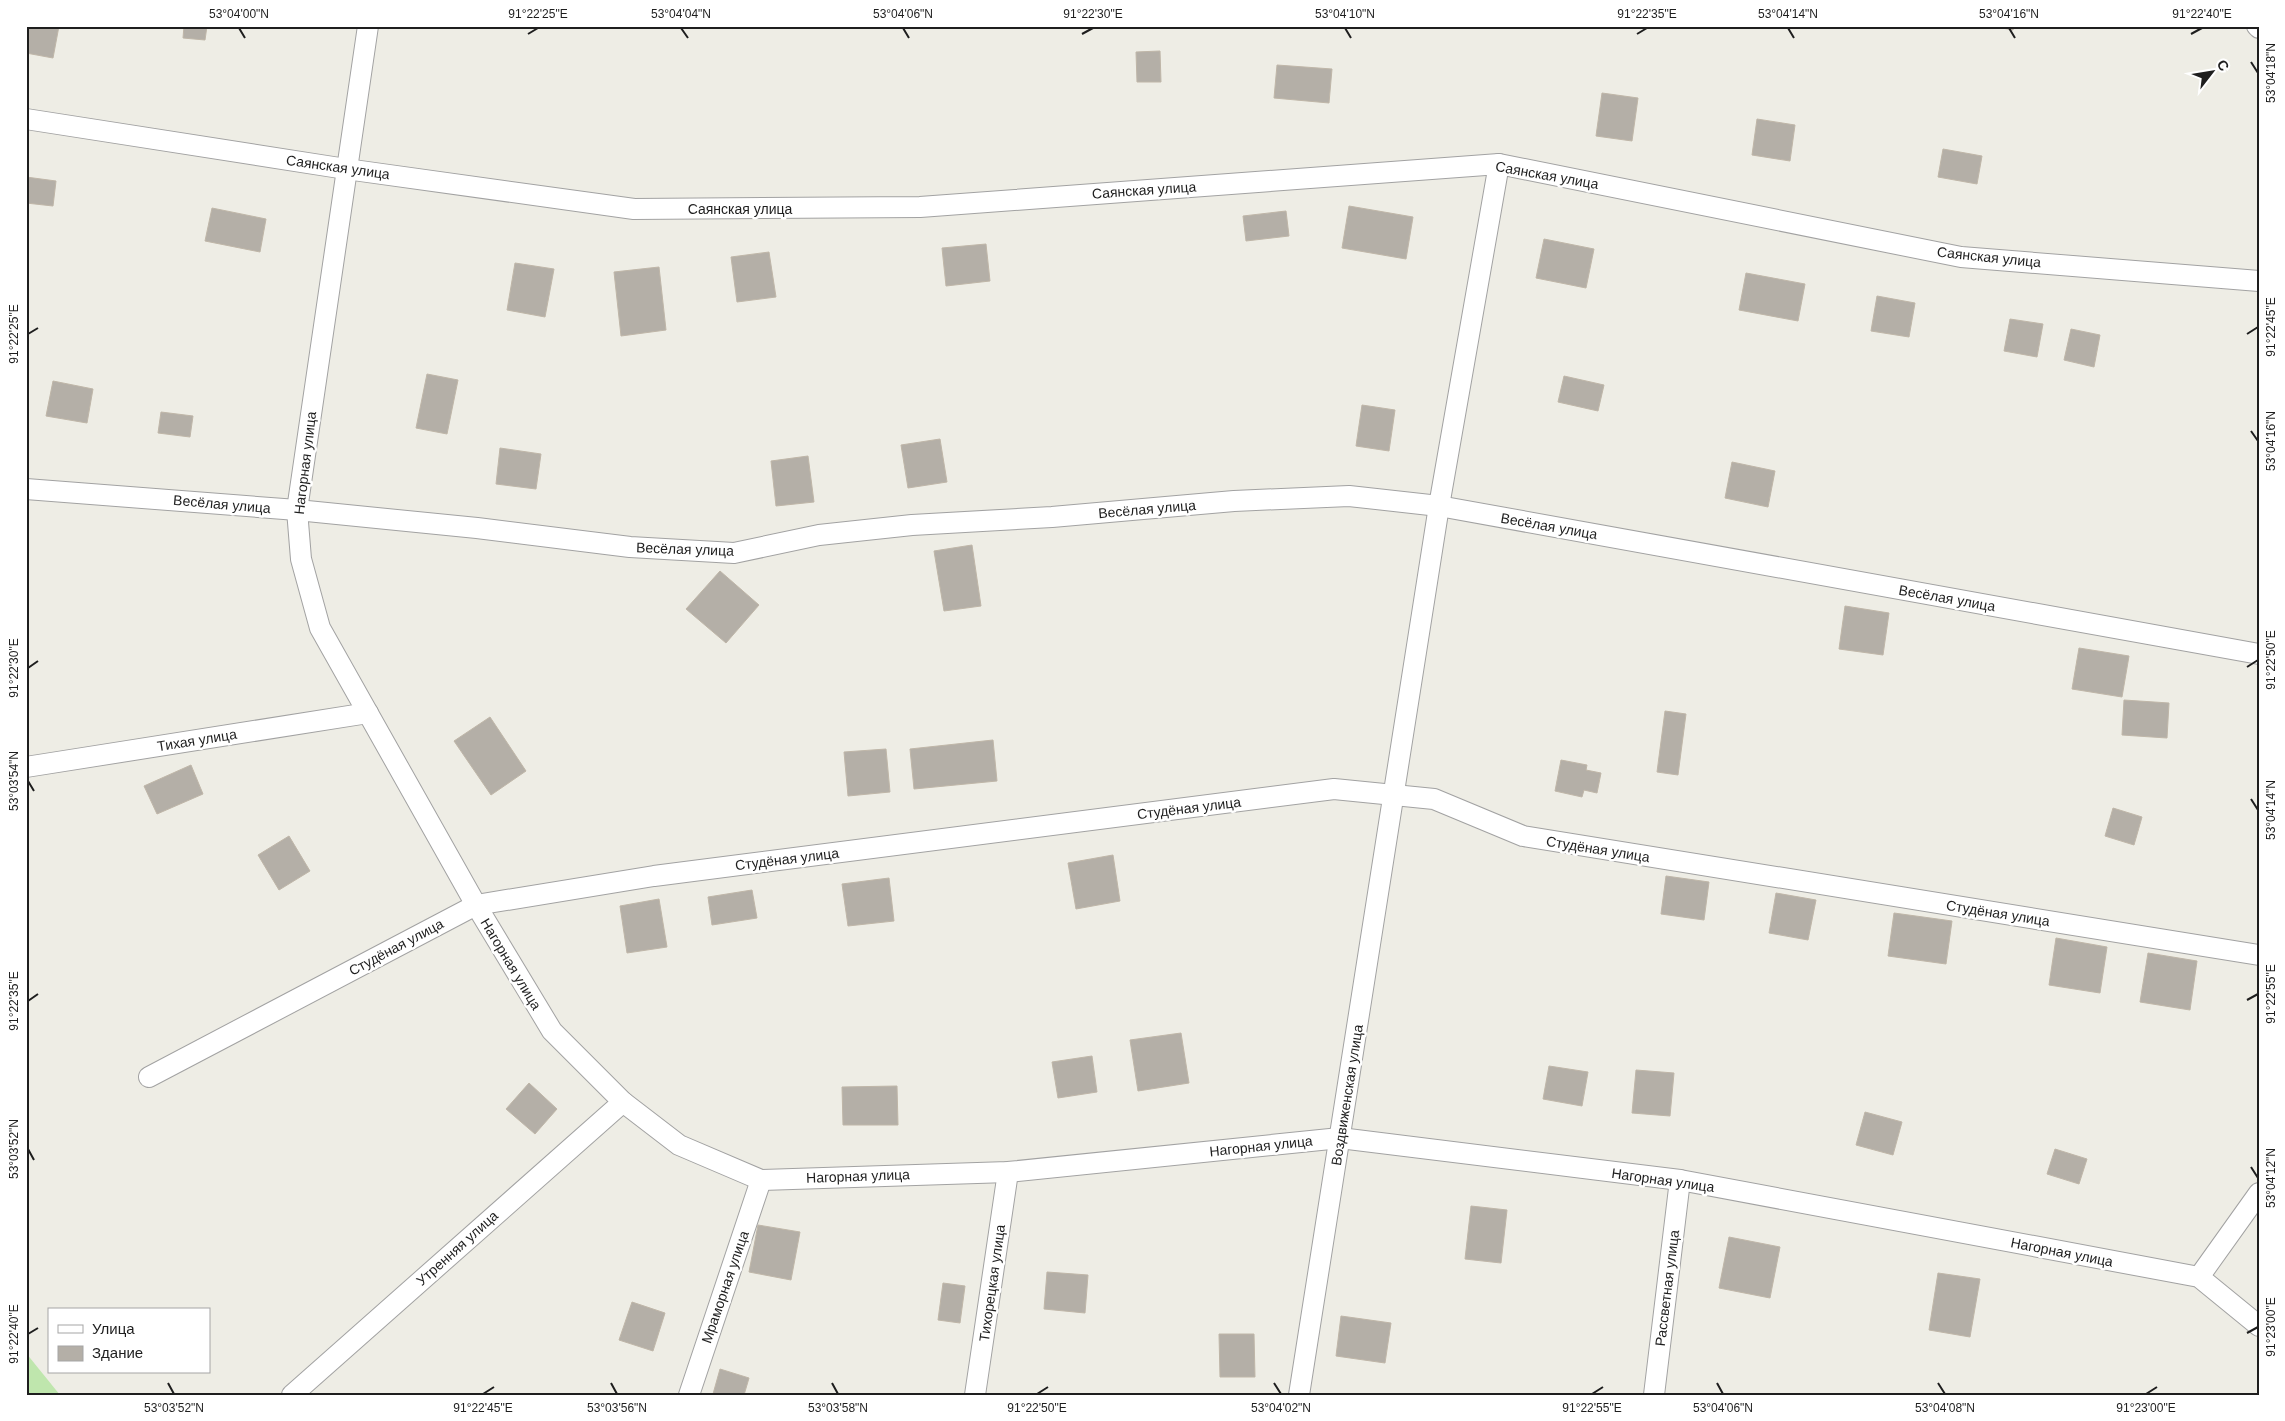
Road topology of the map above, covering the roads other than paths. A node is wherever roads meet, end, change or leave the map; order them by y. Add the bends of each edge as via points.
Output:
1 (368, 26) edge
2 (26, 119) edge
3 (1499, 164) junction
4 (346, 169) junction
5 (2259, 281) edge
6 (26, 489) edge
7 (1439, 506) junction
8 (297, 510) junction
9 (2259, 654) edge
10 (368, 713) junction
11 (26, 766) edge
12 (1394, 795) junction
13 (476, 905) junction
14 (2259, 955) edge
15 (149, 1077) dead end
16 (622, 1102) junction
17 (1340, 1138) junction
18 (1008, 1172) junction
19 (761, 1180) junction
20 (1680, 1180) junction
21 (2259, 1193) edge
22 (2199, 1277) junction
23 (2259, 1326) edge
24 (292, 1395) edge
25 (688, 1395) edge
26 (975, 1395) edge
27 (1299, 1395) edge
28 (1654, 1395) edge

1 - 4 street, Нагорная улица
2 - 4 street, Саянская улица
3 - 4 street, Саянская улица via 920,207 634,209
3 - 5 street, Саянская улица via 1960,257
3 - 7 street, Воздвиженская улица
4 - 8 street, Нагорная улица
6 - 8 street, Весёлая улица
7 - 8 street, Весёлая улица via 1349,496 1234,501 893,527 819,535 734,553 630,547
7 - 9 street, Весёлая улица
7 - 12 street, Воздвиженская улица
8 - 10 street, Нагорная улица via 301,559 320,628
10 - 11 street, Тихая улица
10 - 13 street, Нагорная улица
12 - 13 street, Студёная улица via 1334,789 654,876
12 - 14 street, Студёная улица via 1434,798 1523,836
12 - 17 street, Воздвиженская улица
13 - 15 street, Студёная улица
13 - 16 street, Нагорная улица via 552,1032
16 - 19 street, Нагорная улица via 679,1145
16 - 24 street, Утренняя улица
17 - 18 street, Нагорная улица
17 - 20 street, Нагорная улица
17 - 27 street, Воздвиженская улица
18 - 19 street, Нагорная улица
18 - 26 street, Тихорецкая улица
19 - 25 street, Мраморная улица
20 - 22 street, Нагорная улица
20 - 28 street, Рассветная улица
21 - 22 street
22 - 23 street, Нагорная улица

